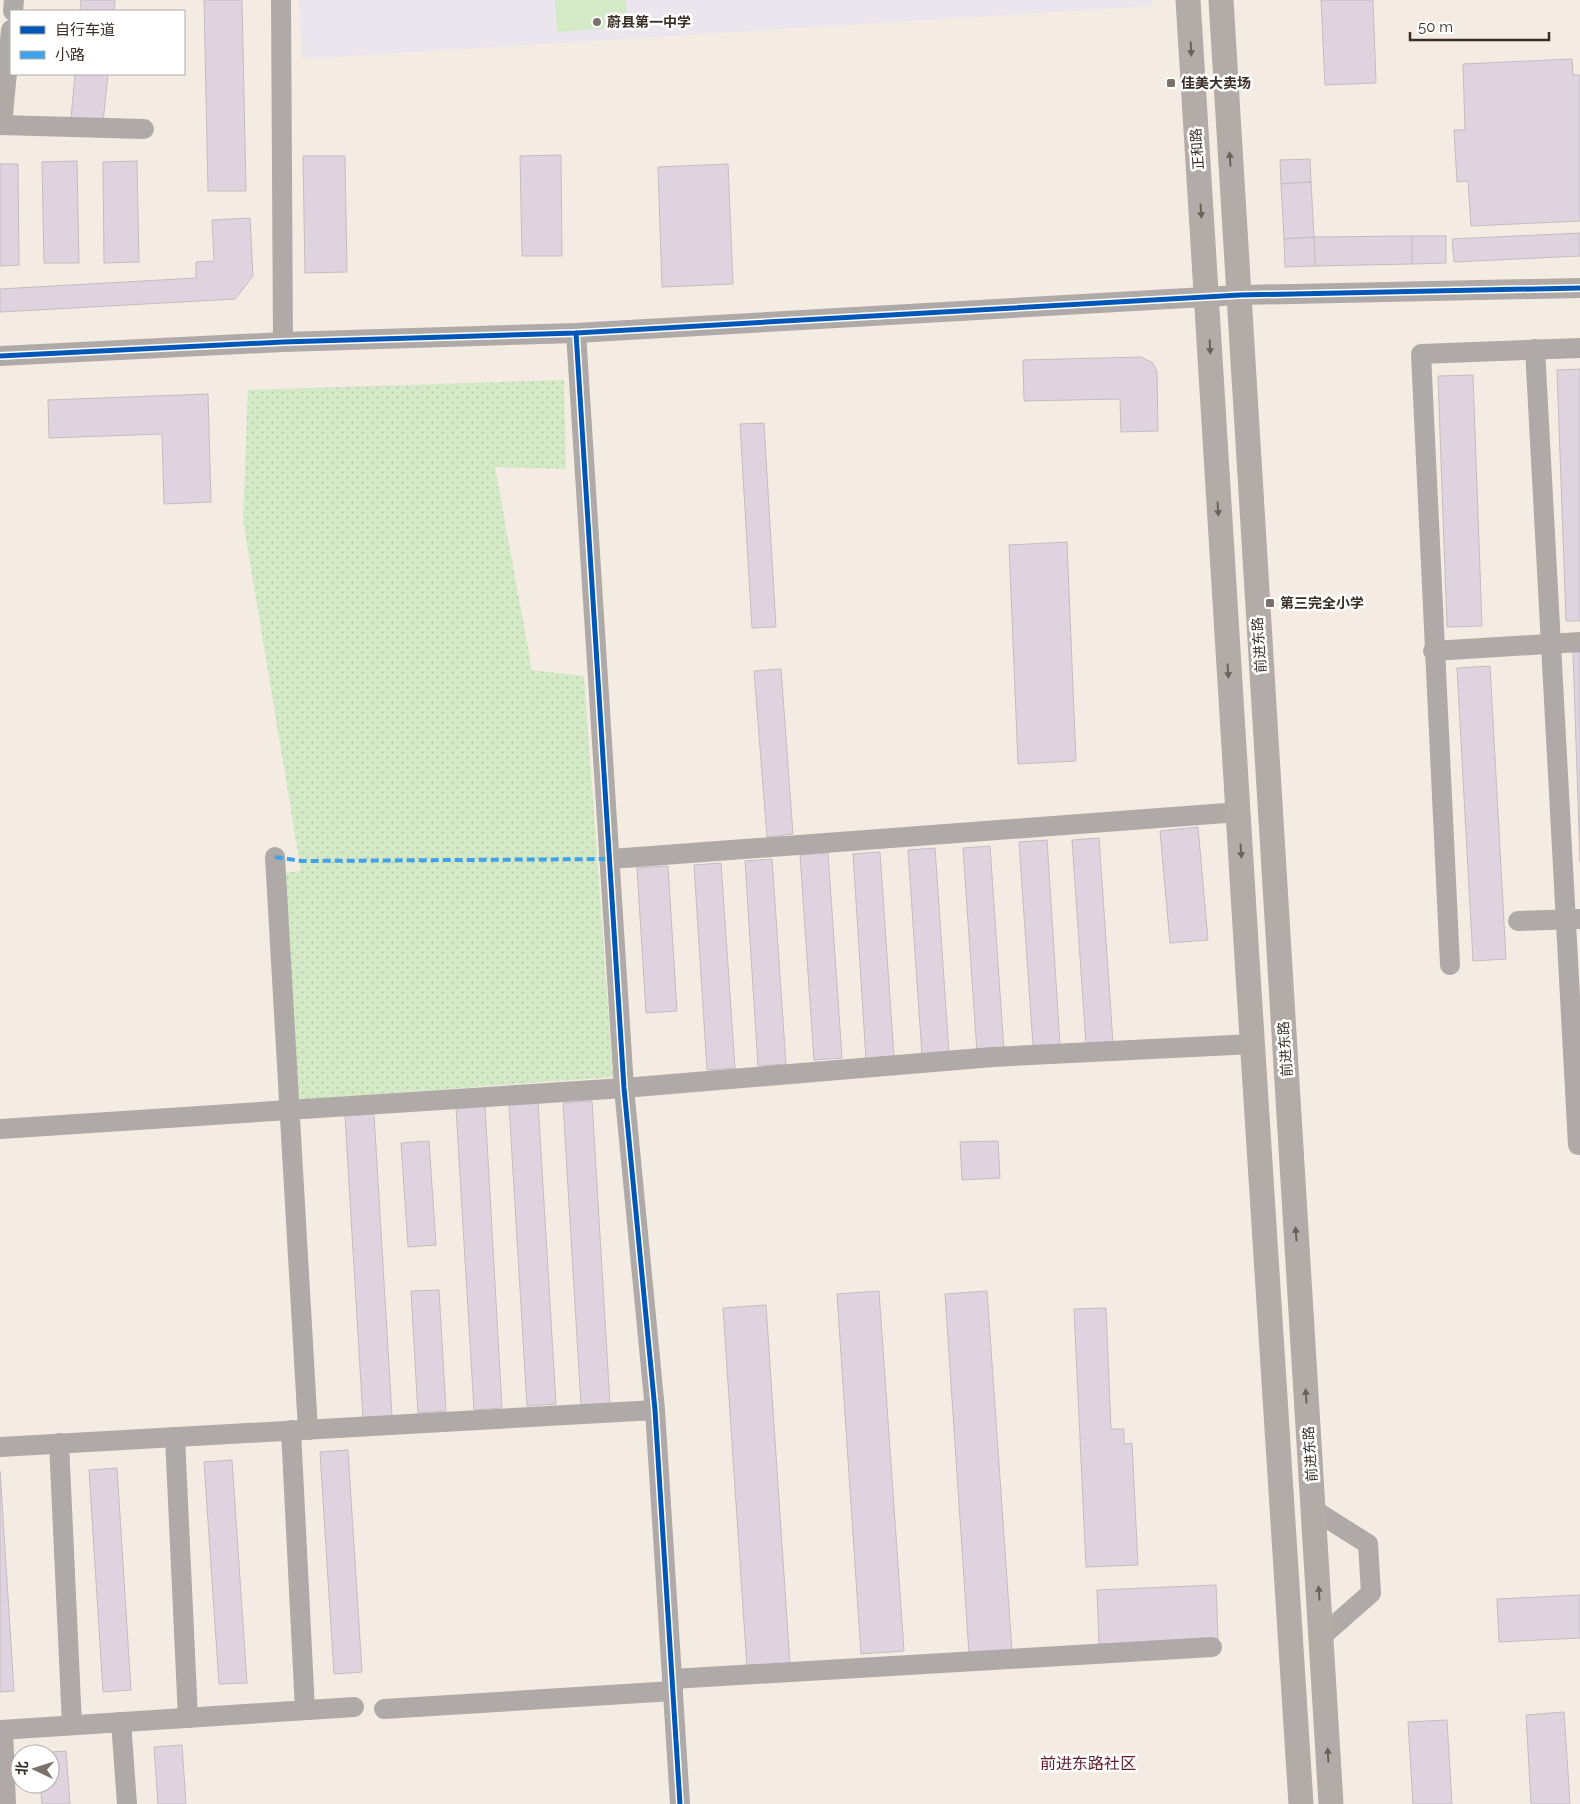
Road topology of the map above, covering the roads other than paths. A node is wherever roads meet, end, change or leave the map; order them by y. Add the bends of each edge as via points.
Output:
1 (280, 0) edge
2 (1188, 0) edge
3 (1220, 0) edge
4 (10, 40) edge
5 (1, 125) edge
6 (144, 130) dead end
7 (1580, 288) edge
8 (1240, 295) junction
9 (1207, 298) junction
10 (576, 333) junction
11 (283, 342) junction
12 (1580, 348) edge
13 (1535, 349) junction
14 (0, 356) edge
15 (1580, 642) edge
16 (1551, 644) junction
17 (1434, 651) junction
18 (1239, 812) junction
19 (275, 857) dead end
20 (611, 859) junction
21 (1572, 919) edge
22 (1518, 921) dead end
23 (1450, 965) dead end
24 (1253, 1044) junction
25 (624, 1088) junction
26 (290, 1110) junction
27 (0, 1129) edge
28 (1580, 1145) edge
29 (655, 1410) junction
30 (299, 1430) junction
31 (175, 1437) junction
32 (59, 1443) junction
33 (0, 1447) edge
34 (1314, 1510) junction
35 (1321, 1637) junction
36 (1212, 1647) dead end
37 (672, 1685) junction
38 (354, 1706) dead end
39 (384, 1709) dead end
40 (305, 1710) junction
41 (188, 1718) junction
42 (120, 1722) junction
43 (72, 1725) junction
44 (1, 1730) edge
45 (6, 1804) edge
46 (127, 1804) edge
47 (680, 1804) edge
48 (1301, 1804) edge
49 (1331, 1804) edge

1 - 11 street
2 -> 9 main road, 正和路
8 -> 3 main road
4 - 5 street
5 - 6 street
7 - 8 street
8 - 9 street
34 -> 8 main road, 前进东路 via 1256,603
9 - 10 street
9 -> 18 main road via 1221,575
10 - 11 street
10 - 20 street
11 - 14 street
12 - 13 street
13 - 16 street
13 - 17 street via 1421,354
15 - 16 street
16 - 17 street
16 - 21 street
17 - 23 street
18 - 20 street
18 -> 24 main road
19 - 26 street
20 - 25 street
21 - 22 street
21 - 28 street
24 - 25 street via 993,1057
24 - 48 main road
25 - 26 street
25 - 29 street
26 - 27 street
26 - 30 street
29 - 30 street
29 - 37 street
30 - 31 street
30 - 40 street
31 - 32 street
31 - 41 street
32 - 33 street
32 - 43 street
35 -> 34 main road, 前进东路
34 - 35 street via 1368,1544 1371,1593
49 -> 35 main road, 前进东路
36 - 37 street
37 - 39 street
37 - 47 street
38 - 40 street
40 - 41 street
41 - 42 street
42 - 43 street
42 - 46 street
43 - 44 street
44 - 45 street

